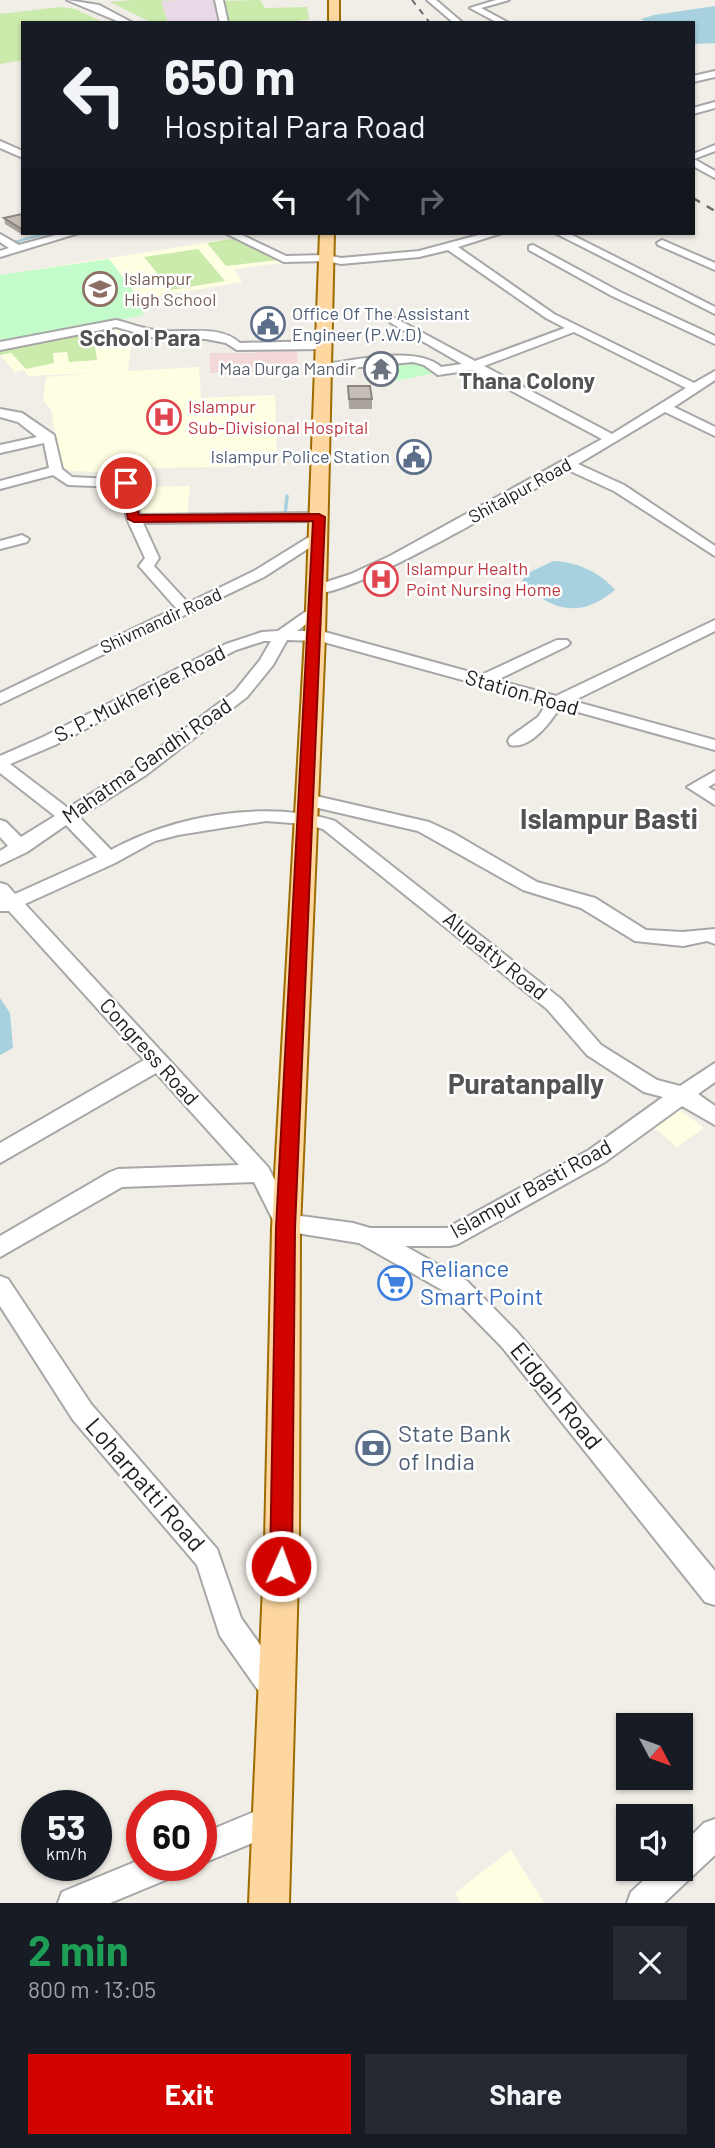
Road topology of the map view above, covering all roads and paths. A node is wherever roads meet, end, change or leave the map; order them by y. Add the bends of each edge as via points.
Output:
1 (71, 0) edge
2 (219, 0) edge
3 (334, 0) edge
4 (432, 0) edge
5 (505, 0) edge
6 (125, 21) edge
7 (224, 21) edge
8 (334, 21) edge
9 (457, 21) edge
10 (501, 21) edge
11 (715, 74) edge
12 (695, 79) edge
13 (715, 105) edge
14 (695, 110) edge
15 (715, 115) edge
16 (0, 144) edge
17 (715, 148) edge
18 (695, 158) edge
19 (21, 159) edge
20 (695, 160) edge
21 (715, 174) edge
22 (67, 235) edge
23 (234, 235) edge
24 (490, 235) edge
25 (564, 235) edge
26 (0, 237) edge
27 (662, 243) dead end
28 (327, 246) edge
29 (451, 247) junction
30 (533, 248) dead end
31 (18, 249) junction
32 (0, 254) edge
33 (715, 268) edge
34 (715, 311) edge
35 (395, 321) dead end
36 (575, 328) junction
37 (715, 340) edge
38 (0, 346) edge
39 (323, 356) junction
40 (473, 366) junction
41 (715, 375) edge
42 (695, 388) junction
43 (666, 408) junction
44 (0, 413) edge
45 (715, 432) edge
46 (49, 438) junction
47 (612, 439) junction
48 (0, 449) edge
49 (568, 465) junction
50 (55, 470) junction
51 (0, 485) edge
52 (134, 519) junction
53 (319, 527) junction
54 (22, 539) dead end
55 (0, 545) edge
56 (715, 552) edge
57 (186, 609) junction
58 (319, 619) junction
59 (715, 625) edge
60 (282, 635) junction
61 (562, 643) dead end
62 (481, 681) junction
63 (0, 699) edge
64 (555, 703) junction
65 (516, 741) dead end
66 (715, 745) edge
67 (0, 763) edge
68 (715, 776) edge
69 (715, 799) edge
70 (307, 809) junction
71 (69, 817) junction
72 (0, 826) edge
73 (21, 848) junction
74 (0, 859) edge
75 (109, 859) junction
76 (4, 900) edge
77 (715, 937) edge
78 (157, 1062) junction
79 (715, 1071) edge
80 (681, 1094) junction
81 (715, 1117) edge
82 (0, 1154) edge
83 (260, 1173) junction
84 (286, 1223) junction
85 (366, 1236) junction
86 (0, 1247) edge
87 (0, 1286) edge
88 (715, 1592) edge
89 (275, 1691) junction
90 (273, 1819) junction
91 (715, 1834) edge
92 (217, 1842) edge
93 (693, 1855) edge
94 (126, 1881) edge
95 (665, 1881) edge
96 (73, 1903) edge
97 (270, 1903) edge
98 (642, 1903) edge

1 - 6 street
2 - 7 street
3 - 8 main road
4 - 9 street
5 - 10 street via 474,8
11 - 12 street
13 - 14 street
14 - 15 street
16 - 19 street
17 - 18 street
20 - 21 street
22 - 31 street
23 - 28 street via 284,259
24 - 29 street
25 - 34 street
26 - 31 street
27 - 33 street
28 - 29 street via 341,261
28 - 39 main road
29 - 36 street via 550,316
30 - 37 street via 616,294
31 - 32 street
35 - 40 street
36 - 40 street
36 - 42 street
38 - 39 street via 116,323 155,334 206,335 237,346
39 - 40 street via 413,358 438,371
39 - 53 main road
40 - 47 street
41 - 42 street, Shitalpur Road
42 - 43 street, Shitalpur Road
43 - 45 street
43 - 47 street, Shitalpur Road
44 - 46 street via 21,416 38,434
46 - 48 street
46 - 50 street
47 - 49 street, Shitalpur Road
49 - 56 street via 620,488
49 - 58 street, Shitalpur Road via 360,578
50 - 51 street
50 - 52 street via 68,481 126,483
52 - 53 street
52 - 57 street via 152,558 146,566
53 - 57 street, Shivmandir Road via 259,574
53 - 58 main road
54 - 55 street
57 - 63 street, Shivmandir Road
58 - 60 street
58 - 60 street
58 - 62 street, Station Road
58 - 70 main road
59 - 64 street
60 - 67 street, S. P. Mukherjee Road via 231,647
60 - 71 street, Mahatma Gandhi Road via 241,694 140,771
61 - 62 street
62 - 64 street, Station Road
64 - 65 street via 544,720
64 - 66 street, Station Road
67 - 71 street
68 - 69 street via 696,787
70 - 75 street via 178,829 149,837
70 - 77 street via 423,826 530,886 588,903 642,936
70 - 80 street, Alupatty Road via 376,859 554,1004 594,1050 651,1086
70 - 84 main road
71 - 73 street, Mahatma Gandhi Road
71 - 75 street
72 - 73 street
73 - 74 street, Mahatma Gandhi Road
75 - 76 street
76 - 78 street, Congress Road
78 - 82 street
78 - 83 street, Congress Road
79 - 80 street, Islampur Basti Road
80 - 81 street, Alupatty Road
80 - 85 street, Islampur Basti Road via 597,1156 450,1237
83 - 84 street, Congress Road
83 - 86 street via 118,1178
84 - 85 street
84 - 89 main road
85 - 88 street, Eidgah Road via 459,1288 510,1340
87 - 89 street, Loharpatti Road via 82,1412 208,1558 230,1626
89 - 90 main road
90 - 92 street
90 - 97 main road
91 - 93 street
94 - 96 street
95 - 98 street

